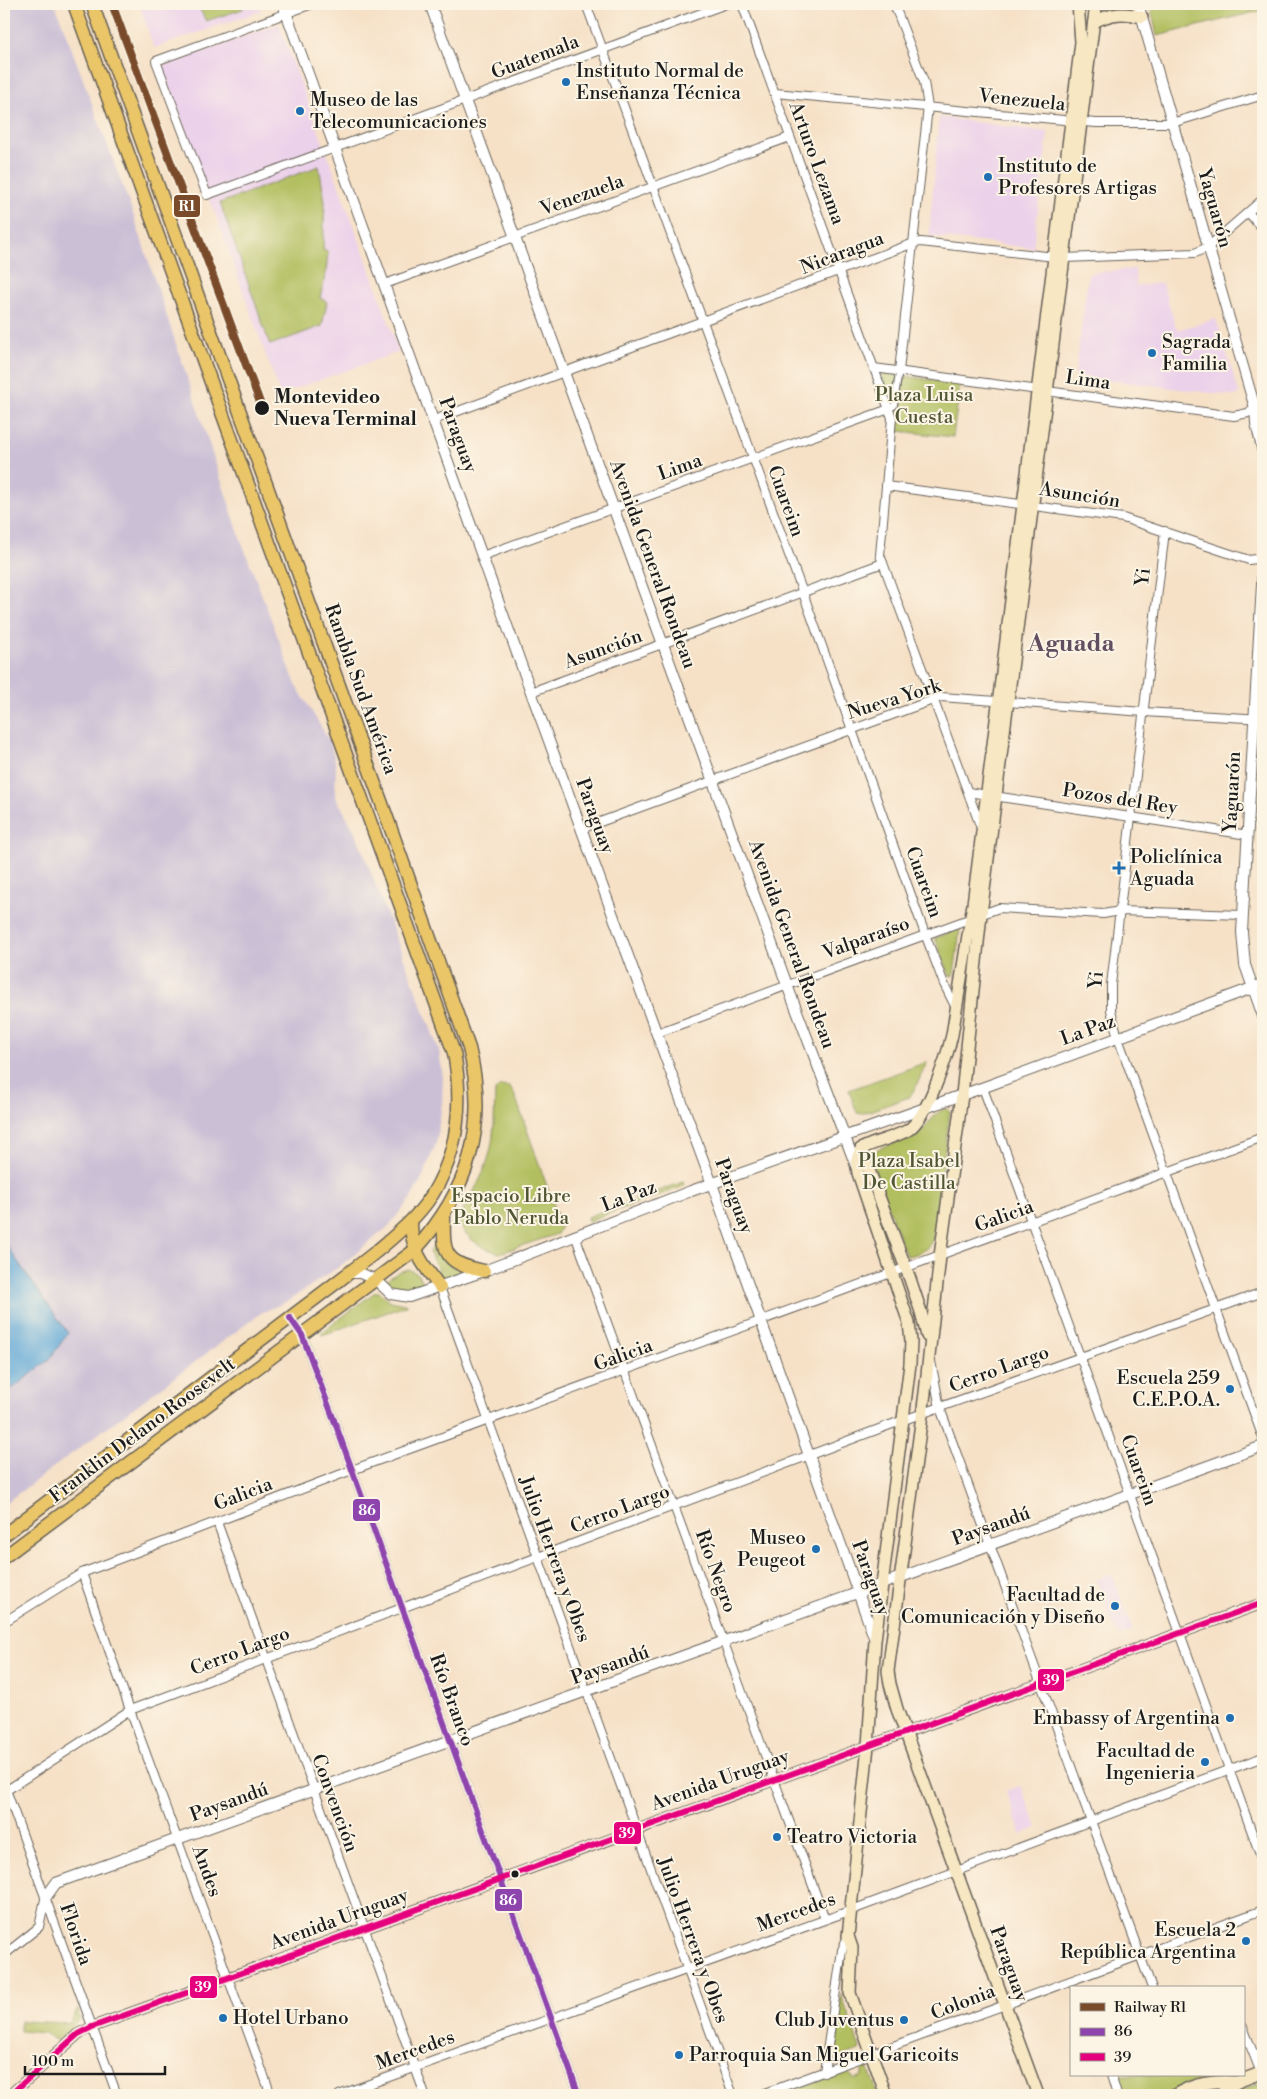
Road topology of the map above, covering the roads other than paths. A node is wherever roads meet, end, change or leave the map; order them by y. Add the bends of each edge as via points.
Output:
1 (74, 4) edge
2 (92, 4) edge
3 (312, 4) edge
4 (430, 4) edge
5 (586, 4) edge
6 (726, 4) edge
7 (742, 4) edge
8 (894, 4) edge
9 (1078, 4) edge
10 (1096, 4) edge
11 (1138, 4) edge
12 (1144, 4) edge
13 (285, 8) edge
14 (1142, 18) junction
15 (1094, 22) junction
16 (602, 49) junction
17 (775, 93) junction
18 (1263, 95) edge
19 (466, 101) junction
20 (928, 107) junction
21 (1076, 122) junction
22 (1172, 123) junction
23 (790, 137) junction
24 (336, 148) junction
25 (653, 186) junction
26 (1263, 199) edge
27 (1248, 212) junction
28 (1263, 230) edge
29 (515, 236) junction
30 (914, 243) junction
31 (1208, 246) junction
32 (1059, 257) junction
33 (839, 272) junction
34 (385, 284) junction
35 (702, 322) junction
36 (874, 368) junction
37 (899, 371) junction
38 (564, 372) junction
39 (1042, 389) junction
40 (1263, 401) edge
41 (1255, 408) junction
42 (889, 409) junction
43 (434, 420) junction
44 (1263, 422) edge
45 (1263, 452) edge
46 (753, 458) junction
47 (886, 486) junction
48 (1028, 504) junction
49 (614, 508) junction
50 (1165, 531) junction
51 (482, 556) junction
52 (1263, 558) edge
53 (883, 564) junction
54 (1263, 567) edge
55 (803, 593) junction
56 (1261, 635) edge
57 (664, 644) junction
58 (531, 692) junction
59 (934, 700) junction
60 (1003, 702) junction
61 (1144, 712) junction
62 (1259, 719) edge
63 (852, 729) junction
64 (712, 780) junction
65 (968, 792) junction
66 (992, 796) junction
67 (1131, 817) junction
68 (581, 829) junction
69 (983, 832) junction
70 (1248, 835) junction
71 (1120, 911) junction
72 (976, 916) junction
73 (1243, 916) junction
74 (925, 934) junction
75 (787, 985) junction
76 (1258, 986) edge
77 (957, 1010) junction
78 (1263, 1016) edge
79 (657, 1033) junction
80 (1118, 1038) junction
81 (983, 1088) junction
82 (962, 1095) junction
83 (925, 1107) junction
84 (845, 1136) junction
85 (1263, 1137) edge
86 (861, 1149) junction
87 (856, 1166) junction
88 (1167, 1173) junction
89 (712, 1183) junction
90 (444, 1214) junction
91 (411, 1223) junction
92 (1032, 1223) junction
93 (575, 1235) junction
94 (415, 1250) junction
95 (940, 1256) junction
96 (906, 1269) junction
97 (484, 1271) junction
98 (351, 1273) junction
99 (894, 1273) junction
100 (376, 1280) junction
101 (440, 1287) junction
102 (1263, 1292) edge
103 (1216, 1308) junction
104 (290, 1318) junction
105 (760, 1322) junction
106 (302, 1334) junction
107 (929, 1348) junction
108 (1081, 1356) junction
109 (625, 1372) junction
110 (940, 1408) junction
111 (922, 1414) junction
112 (488, 1420) junction
113 (903, 1420) junction
114 (1263, 1438) edge
115 (1263, 1446) edge
116 (808, 1456) junction
117 (352, 1470) junction
118 (1130, 1493) junction
119 (674, 1506) junction
120 (217, 1522) junction
121 (4, 1535) edge
122 (990, 1545) junction
123 (4, 1556) edge
124 (537, 1557) junction
125 (82, 1573) junction
126 (900, 1578) junction
127 (882, 1584) junction
128 (857, 1593) junction
129 (1263, 1603) edge
130 (402, 1608) junction
131 (4, 1622) edge
132 (1181, 1632) junction
133 (875, 1640) junction
134 (724, 1642) junction
135 (266, 1659) junction
136 (1041, 1684) junction
137 (586, 1692) junction
138 (130, 1710) junction
139 (906, 1732) junction
140 (450, 1740) junction
141 (868, 1746) junction
142 (1263, 1757) edge
143 (1230, 1769) junction
144 (774, 1780) junction
145 (4, 1788) edge
146 (313, 1791) junction
147 (1090, 1821) junction
148 (635, 1829) junction
149 (178, 1839) junction
150 (1263, 1863) edge
151 (956, 1870) junction
152 (500, 1879) junction
153 (46, 1897) junction
154 (852, 1910) junction
155 (1263, 1910) edge
156 (825, 1919) junction
157 (364, 1929) junction
158 (848, 1936) junction
159 (4, 1955) edge
160 (1140, 1955) junction
161 (686, 1969) junction
162 (229, 1978) junction
163 (1151, 1986) edge
164 (1005, 2004) junction
165 (551, 2017) junction
166 (92, 2026) junction
167 (1244, 2029) edge
168 (872, 2055) junction
169 (415, 2068) junction
170 (824, 2072) junction
171 (1262, 2074) edge
172 (1111, 2076) edge
173 (1237, 2082) junction
174 (10, 2095) edge
175 (117, 2095) edge
176 (271, 2095) edge
177 (339, 2095) edge
178 (425, 2095) edge
179 (579, 2095) edge
180 (733, 2095) edge
181 (760, 2095) edge
182 (886, 2095) edge
183 (1038, 2095) edge
184 (1117, 2095) edge
185 (1176, 2095) edge
186 (1219, 2095) edge

1 - 91 main road, Rambla Sud América via 454,1053 458,1114 452,1151 433,1193
2 - 90 main road, Rambla Sud América via 469,1048 478,1110 471,1156
3 - 13 street
4 - 19 street, Avenida General Rondeau
5 - 16 street, Cuareim
6 - 16 street, Guatemala
7 - 17 street, Arturo Lezama
8 - 20 street via 924,82
9 - 21 main road via 1081,42
10 - 15 main road
11 - 14 street, Yaguarón
12 - 14 street, Yaguarón
13 - 24 street, Paraguay
13 - 24 street, Guatemala via 156,62 207,195
14 - 15 main road via 1112,14
14 - 22 street, Yaguarón
15 - 21 main road
16 - 19 street, Guatemala
16 - 25 street, Cuareim
17 - 20 street, Venezuela
17 - 23 street, Arturo Lezama
18 - 22 street, Venezuela
19 - 24 street, Guatemala
19 - 29 street, Avenida General Rondeau
20 - 21 street, Venezuela
20 - 30 street
21 - 22 street, Venezuela
21 - 32 main road
22 - 31 street, Yaguarón
23 - 25 street, Venezuela
23 - 33 street, Arturo Lezama
24 - 34 street, Paraguay
25 - 29 street, Venezuela
25 - 35 street, Cuareim
26 - 27 street, Nicaragua
27 - 28 street
27 - 31 street, Nicaragua
29 - 34 street, Venezuela
29 - 38 street, Avenida General Rondeau
30 - 32 street, Nicaragua
30 - 33 street, Nicaragua
30 - 37 street
31 - 32 street, Nicaragua via 1195,253
31 - 41 street, Yaguarón
32 - 39 main road
33 - 35 street, Nicaragua
33 - 36 street, Arturo Lezama
34 - 43 street, Paraguay
35 - 38 street, Nicaragua
35 - 46 street, Cuareim
36 - 37 street, Lima
36 - 42 street, Arturo Lezama
37 - 39 street, Lima
37 - 42 street via 894,406
38 - 43 street, Nicaragua
38 - 49 street, Avenida General Rondeau
39 - 41 street, Lima via 1234,416
39 - 48 main road
40 - 41 street, Lima
41 - 44 street, Yaguarón
41 - 45 street, Yaguarón
42 - 46 street, Lima
42 - 47 street, Arturo Lezama via 892,418
43 - 51 street, Paraguay
46 - 49 street, Lima
46 - 55 street, Cuareim
47 - 48 street, Asunción
47 - 53 street via 880,543
48 - 50 street, Asunción via 1123,518
48 - 60 main road
49 - 51 street, Lima
49 - 57 street, Avenida General Rondeau
50 - 52 street, Asunción via 1249,560
50 - 61 street, Yi
51 - 58 street, Paraguay
53 - 55 street, Asunción
53 - 59 street
54 - 56 street, Yaguarón
55 - 57 street, Asunción
55 - 63 street, Cuareim
56 - 62 street, Yaguarón
57 - 58 street, Asunción
57 - 64 street, Avenida General Rondeau
58 - 68 street, Paraguay
59 - 60 street, Nueva York via 947,697
59 - 63 street, Nueva York
59 - 65 street
60 - 61 street, Nueva York
60 - 66 main road
61 - 62 street, Nueva York
61 - 67 street, Yi
62 - 70 street, Yaguarón
63 - 64 street, Nueva York
63 - 74 street, Cuareim
64 - 68 street, Nueva York
64 - 75 street, Avenida General Rondeau
65 - 66 street, Pozos del Rey
65 - 69 street
66 - 67 street, Pozos del Rey
66 - 69 main road
66 - 72 main road
67 - 70 street, Pozos del Rey
67 - 71 street, Yi
68 - 79 street, Paraguay
69 - 72 main road
70 - 73 street, Yaguarón
71 - 72 street, Valparaíso via 1103,914 1005,907
71 - 73 street, Valparaíso
71 - 80 street, Yi via 1110,1000
72 - 74 street, Valparaíso
72 - 77 main road
72 - 82 main road, Paraguay
73 - 76 street, Yaguarón via 1245,965
74 - 75 street, Valparaíso
74 - 77 street, Cuareim
75 - 79 street, Valparaíso
75 - 84 street, Avenida General Rondeau
76 - 78 street, Yaguarón
76 - 80 street, La Paz
77 - 83 main road via 947,1055
79 - 89 street, Paraguay
80 - 81 street, La Paz
80 - 88 street, Yi
81 - 82 street, La Paz
81 - 92 street, Cuareim
82 - 83 street, La Paz
82 - 95 main road, Paraguay
83 - 84 street, La Paz
83 - 86 main road via 909,1129
84 - 86 street, Avenida General Rondeau
84 - 87 street, Avenida General Rondeau
84 - 89 street, La Paz
85 - 88 street, Galicia
86 - 87 main road
86 - 96 main road
87 - 99 main road, Avenida General Rondeau
88 - 92 street, Galicia
88 - 103 street, Yi
89 - 93 street, La Paz
89 - 105 street, Paraguay
90 - 94 main road, Rambla Sud América
90 - 97 main road via 443,1239 449,1256 456,1262
91 - 94 main road
91 - 98 main road, Rambla Sud América
92 - 95 street, Galicia
92 - 108 street, Cuareim
93 - 97 street, La Paz
93 - 109 street, Río Negro
94 - 100 main road, Rambla Sud América
94 - 101 main road
95 - 96 street, Galicia
95 - 107 main road, Paraguay
96 - 99 street, Galicia
96 - 107 main road
97 - 101 street, La Paz
98 - 100 street, La Paz
98 - 104 main road, Rambla Sud América
99 - 105 street, Galicia
99 - 113 main road, Avenida General Rondeau via 911,1341
100 - 101 street, La Paz via 392,1294 409,1297
100 - 106 main road, Rambla Sud América
101 - 112 street, Julio Herrera y Obes
102 - 103 street, Cerro Largo
103 - 108 street, Cerro Largo
103 - 114 street, Yi
104 - 106 street, Río Branco
104 - 121 main road, Franklin Delano Roosevelt
105 - 109 street, Galicia
105 - 116 street, Paraguay
106 - 117 street, Río Branco
106 - 123 main road, Franklin Delano Roosevelt
107 - 110 street
107 - 111 main road, Paraguay
108 - 110 street, Cerro Largo
108 - 118 street, Cuareim
109 - 112 street, Galicia
109 - 119 street, Río Negro
110 - 111 street, Cerro Largo
110 - 122 street
111 - 113 street, Cerro Largo
111 - 126 main road, Paraguay
112 - 117 street, Galicia
112 - 124 street, Julio Herrera y Obes
113 - 116 street, Cerro Largo
113 - 127 main road, Avenida General Rondeau
115 - 118 street, Paysandú
116 - 119 street, Cerro Largo
116 - 128 street, Paraguay
117 - 120 street, Galicia
117 - 130 street, Río Branco
118 - 122 street, Paysandú
118 - 132 street, Cuareim
119 - 124 street, Cerro Largo
119 - 134 street, Río Negro
120 - 125 street, Galicia
120 - 135 street, Convención
122 - 126 street, Paysandú
122 - 136 street
124 - 130 street, Cerro Largo
124 - 137 street, Julio Herrera y Obes
125 - 131 street, Galicia
125 - 138 street, Andes
126 - 127 street, Paysandú
126 - 139 main road, Paraguay via 888,1671 892,1694
127 - 128 street, Paysandú
127 - 133 main road, Avenida General Rondeau
128 - 133 street, Paraguay
128 - 134 street, Paysandú
129 - 132 street, Avenida Uruguay
130 - 135 street, Cerro Largo
130 - 140 street, Río Branco
132 - 136 street, Avenida Uruguay
132 - 143 street, Cuareim
133 - 141 main road, Avenida General Rondeau
134 - 137 street, Paysandú
134 - 144 street, Río Negro
135 - 138 street, Cerro Largo
135 - 146 street, Convención
136 - 139 street, Avenida Uruguay
136 - 147 street
137 - 140 street, Paysandú
137 - 148 street, Julio Herrera y Obes
138 - 145 street, Cerro Largo
138 - 149 street, Andes
139 - 141 street, Avenida Uruguay
139 - 151 main road, Paraguay
140 - 146 street, Paysandú
140 - 152 street, Río Branco
141 - 144 street, Avenida Uruguay
141 - 154 main road, Avenida General Rondeau
142 - 143 street, Mercedes
143 - 147 street, Mercedes
143 - 150 street, Cuareim
144 - 148 street, Avenida Uruguay
144 - 156 street, Río Negro
145 - 153 street, Florida
146 - 149 street, Paysandú
146 - 157 street, Convención
147 - 151 street, Mercedes
147 - 160 street
148 - 152 street, Avenida Uruguay
148 - 161 street, Julio Herrera y Obes
149 - 153 street, Paysandú via 56,1884
149 - 162 street, Andes
151 - 154 street, Mercedes
151 - 164 main road, Paraguay
152 - 157 street, Avenida Uruguay
152 - 165 street, Río Branco
153 - 159 street via 39,1927
153 - 166 street, Florida
154 - 156 street, Mercedes
154 - 158 main road, Avenida General Rondeau
155 - 160 street, Colonia
156 - 161 street, Mercedes
157 - 162 street, Avenida Uruguay
157 - 169 street, Convención
158 - 168 main road via 852,1948 850,1993
158 - 170 street via 842,1950
160 - 163 street
160 - 164 street, Colonia
161 - 165 street, Mercedes
161 - 180 street, Julio Herrera y Obes
162 - 166 street, Avenida Uruguay
162 - 176 street, Andes
164 - 168 street, Colonia
164 - 183 main road, Paraguay
165 - 169 street, Mercedes
165 - 179 street, Río Branco
166 - 174 street, Avenida Uruguay via 78,2034
166 - 175 street, Florida
167 - 171 street
168 - 170 street, Colonia
168 - 182 main road
169 - 177 street, Mercedes
169 - 178 street, Convención
170 - 181 street, Colonia
171 - 173 main road
172 - 184 street
173 - 185 main road via 1206,2082
173 - 186 main road

